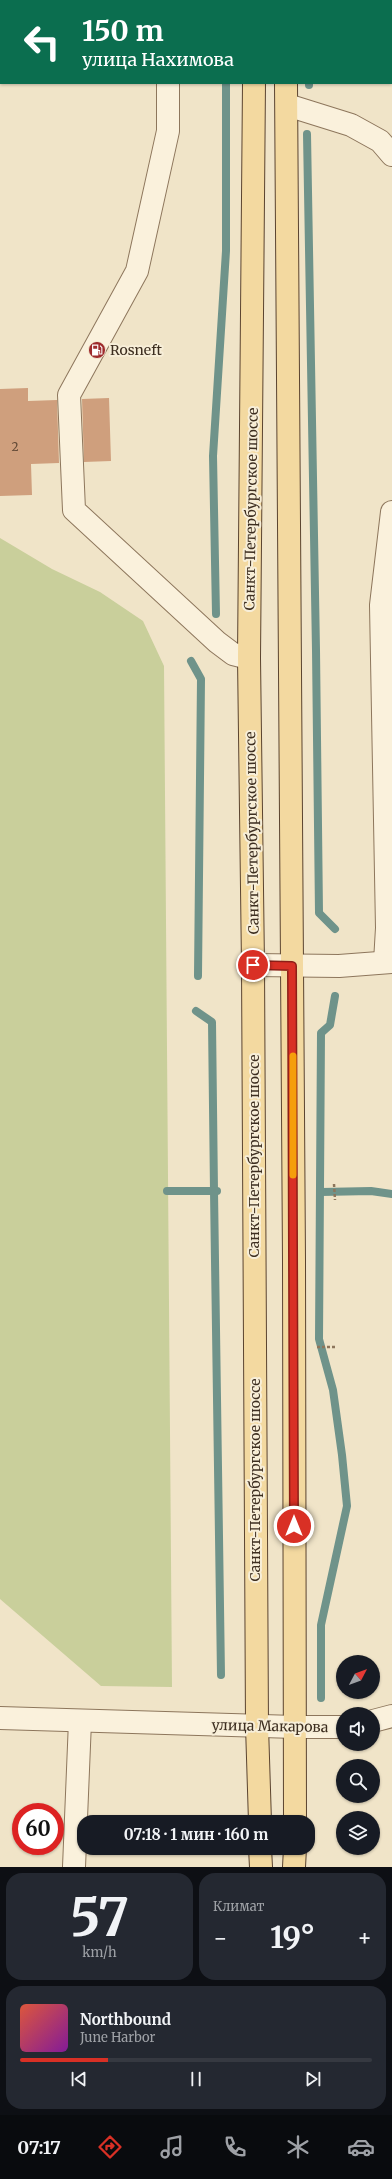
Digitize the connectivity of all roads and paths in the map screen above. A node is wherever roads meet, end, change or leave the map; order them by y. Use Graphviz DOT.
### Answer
graph roads {
  1 [pos="168,84"];
  2 [pos="254,84"];
  3 [pos="286,84"];
  4 [pos="287,105"];
  5 [pos="392,155"];
  6 [pos="392,512"];
  7 [pos="249,658"];
  8 [pos="388,962"];
  9 [pos="253,965"];
  10 [pos="292,966"];
  11 [pos="334,1184"];
  12 [pos="335,1200"];
  13 [pos="314,1347"];
  14 [pos="336,1347"];
  15 [pos="392,1716"];
  16 [pos="0,1718"];
  17 [pos="380,1719"];
  18 [pos="80,1721"];
  19 [pos="257,1726"];
  20 [pos="295,1727"];
  21 [pos="336,1727"];
  22 [pos="260,1815"];
  23 [pos="295,1815"];
  24 [pos="260,1855"];
  25 [pos="295,1855"];
  26 [pos="74,1867"];
  27 [pos="261,1867"];
  28 [pos="294,1867"];
  1 -- 7 [label="street"];
  2 -- 7 [label="main road, Санкт-Петербургское шоссе"];
  3 -- 4 [label="main road"];
  4 -- 5 [label="street"];
  4 -- 10 [label="main road"];
  6 -- 8 [label="street"];
  7 -- 9 [label="main road, Санкт-Петербургское шоссе"];
  8 -- 10 [label="street"];
  9 -- 10 [label="street"];
  9 -- 19 [label="main road, Санкт-Петербургское шоссе"];
  10 -- 20 [label="main road"];
  11 -- 12 [label="path"];
  13 -- 14 [label="path"];
  15 -- 17 [label="street"];
  16 -- 18 [label="street, улица Макарова"];
  18 -- 19 [label="street, улица Макарова"];
  18 -- 26 [label="street"];
  19 -- 20 [label="street, улица Макарова"];
  19 -- 22 [label="main road, Санкт-Петербургское шоссе"];
  20 -- 21 [label="street, улица Макарова"];
  20 -- 23 [label="main road"];
  24 -- 27 [label="main road"];
  25 -- 28 [label="main road"];
}
